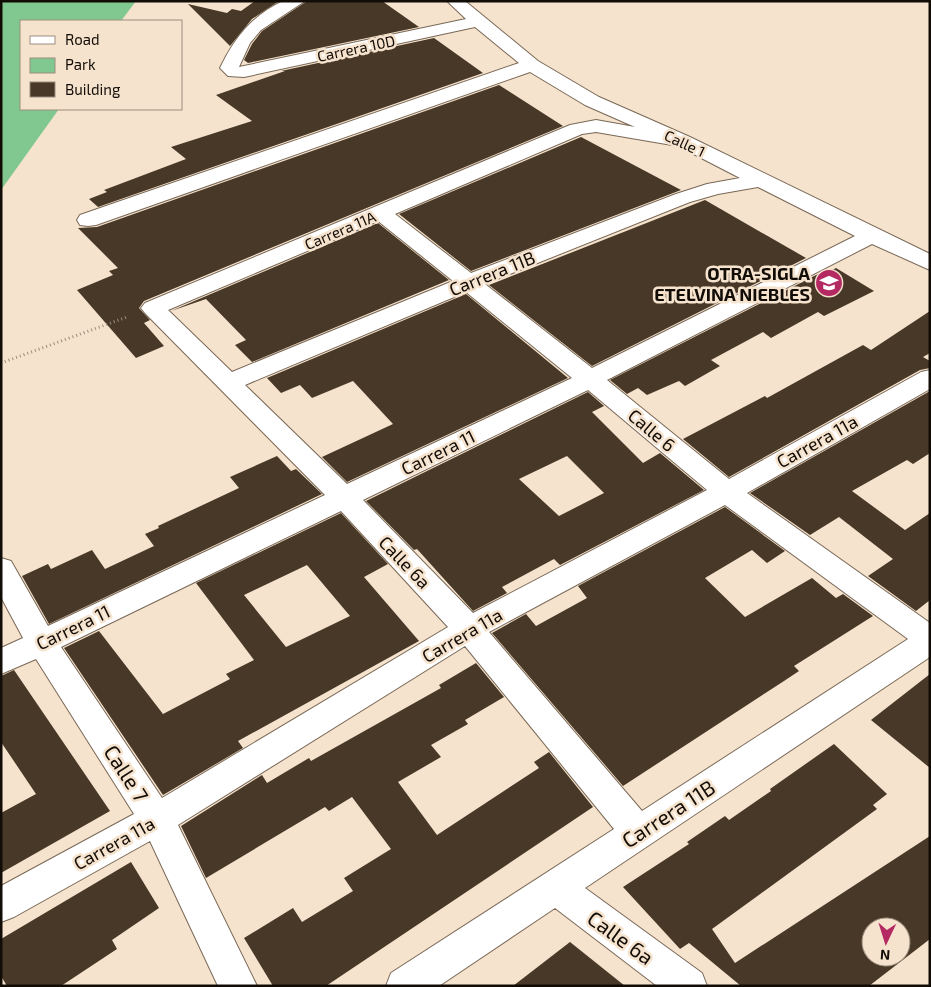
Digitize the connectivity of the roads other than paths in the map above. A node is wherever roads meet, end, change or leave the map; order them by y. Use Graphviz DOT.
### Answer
graph roads {
  1 [pos="297,1"];
  2 [pos="454,1"];
  3 [pos="478,22"];
  4 [pos="532,65"];
  5 [pos="683,141"];
  6 [pos="762,180"];
  7 [pos="381,213"];
  8 [pos="88,220"];
  9 [pos="872,236"];
  10 [pos="930,262"];
  11 [pos="470,282"];
  12 [pos="153,308"];
  13 [pos="930,378"];
  14 [pos="590,379"];
  15 [pos="227,383"];
  16 [pos="727,492"];
  17 [pos="344,497"];
  18 [pos="1,569"];
  19 [pos="469,629"];
  20 [pos="930,640"];
  21 [pos="41,642"];
  22 [pos="1,662"];
  23 [pos="157,819"];
  24 [pos="638,833"];
  25 [pos="555,888"];
  26 [pos="1,905"];
  27 [pos="238,986"];
  28 [pos="405,986"];
  29 [pos="688,986"];
  1 -- 3 [label="street, Carrera 10D"];
  2 -- 3 [label="street, Calle 1"];
  3 -- 4 [label="street, Calle 1"];
  4 -- 5 [label="street, Calle 1"];
  4 -- 8 [label="street"];
  5 -- 6 [label="street, Calle 1"];
  5 -- 7 [label="street, Carrera 11A"];
  6 -- 9 [label="street, Calle 1"];
  6 -- 11 [label="street, Carrera 11B"];
  7 -- 11 [label="street, Calle 6"];
  7 -- 12 [label="street, Carrera 11A"];
  9 -- 10 [label="street, Calle 1"];
  9 -- 14 [label="street, Carrera 11"];
  11 -- 14 [label="street, Calle 6"];
  11 -- 15 [label="street, Carrera 11B"];
  12 -- 15 [label="street, Calle 6a"];
  13 -- 16 [label="street, Carrera 11a"];
  14 -- 16 [label="street, Calle 6"];
  14 -- 17 [label="street, Carrera 11"];
  15 -- 17 [label="street, Calle 6a"];
  16 -- 19 [label="street, Carrera 11a"];
  16 -- 20 [label="street, Calle 6"];
  17 -- 19 [label="street, Calle 6a"];
  17 -- 21 [label="street, Carrera 11"];
  18 -- 21 [label="street, Calle 7"];
  19 -- 23 [label="street, Carrera 11a"];
  19 -- 24 [label="street, Calle 6a"];
  20 -- 24 [label="street, Carrera 11B"];
  21 -- 22 [label="street, Carrera 11"];
  21 -- 23 [label="street, Calle 7"];
  23 -- 26 [label="street, Carrera 11a"];
  23 -- 27 [label="street, Calle 7"];
  24 -- 25 [label="street, Carrera 11B"];
  25 -- 28 [label="street, Carrera 11B"];
  25 -- 29 [label="street, Calle 6a"];
}
